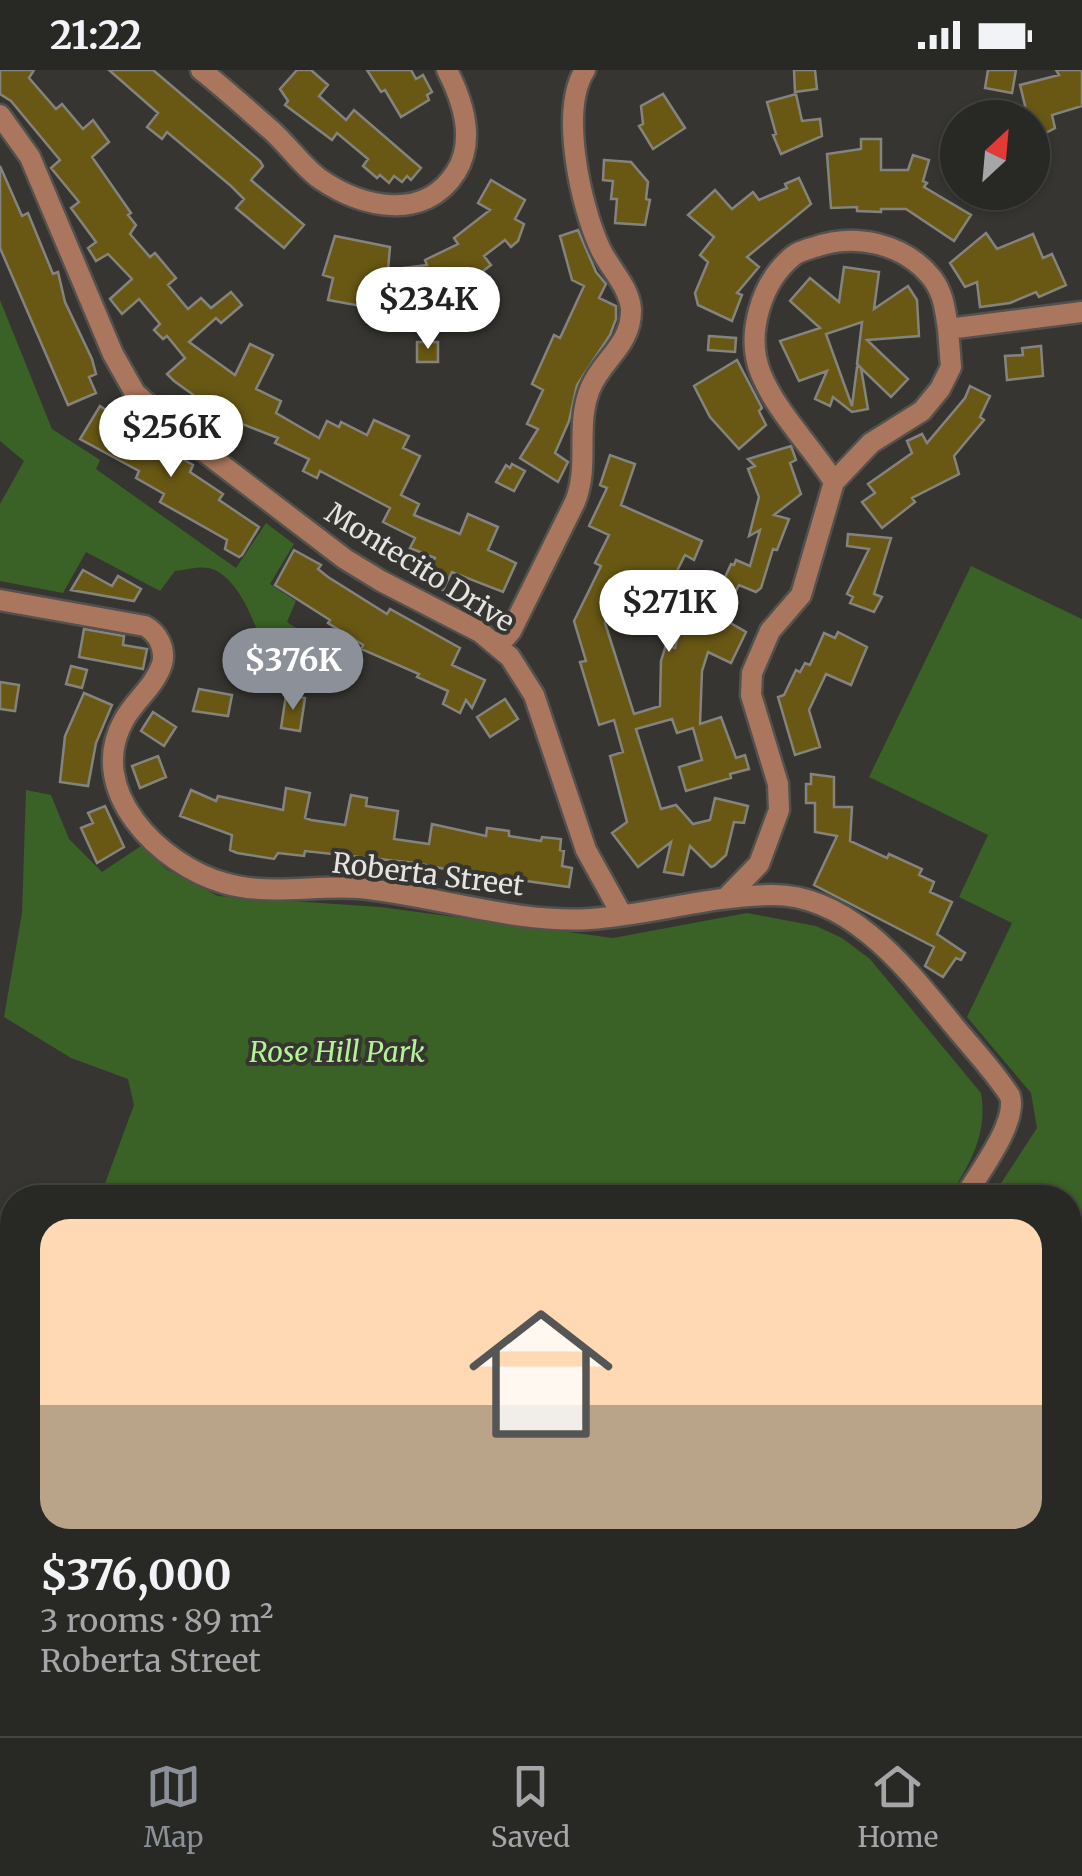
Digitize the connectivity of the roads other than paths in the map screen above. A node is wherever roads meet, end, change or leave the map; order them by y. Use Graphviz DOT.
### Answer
graph roads {
  1 [pos="201,70"];
  2 [pos="447,70"];
  3 [pos="585,70"];
  4 [pos="0,115"];
  5 [pos="1082,312"];
  6 [pos="948,328"];
  7 [pos="834,482"];
  8 [pos="0,600"];
  9 [pos="500,645"];
  10 [pos="726,898"];
  11 [pos="622,914"];
  12 [pos="972,1185"];
  1 -- 2 [label="street"];
  3 -- 9 [label="street"];
  4 -- 9 [label="street, Montecito Drive"];
  5 -- 6 [label="street"];
  6 -- 7 [label="street"];
  6 -- 7 [label="street"];
  7 -- 10 [label="street"];
  8 -- 11 [label="street, Roberta Street"];
  9 -- 11 [label="street, Montecito Drive"];
  10 -- 11 [label="street, Roberta Street"];
  10 -- 12 [label="street, Roberta Street"];
}
